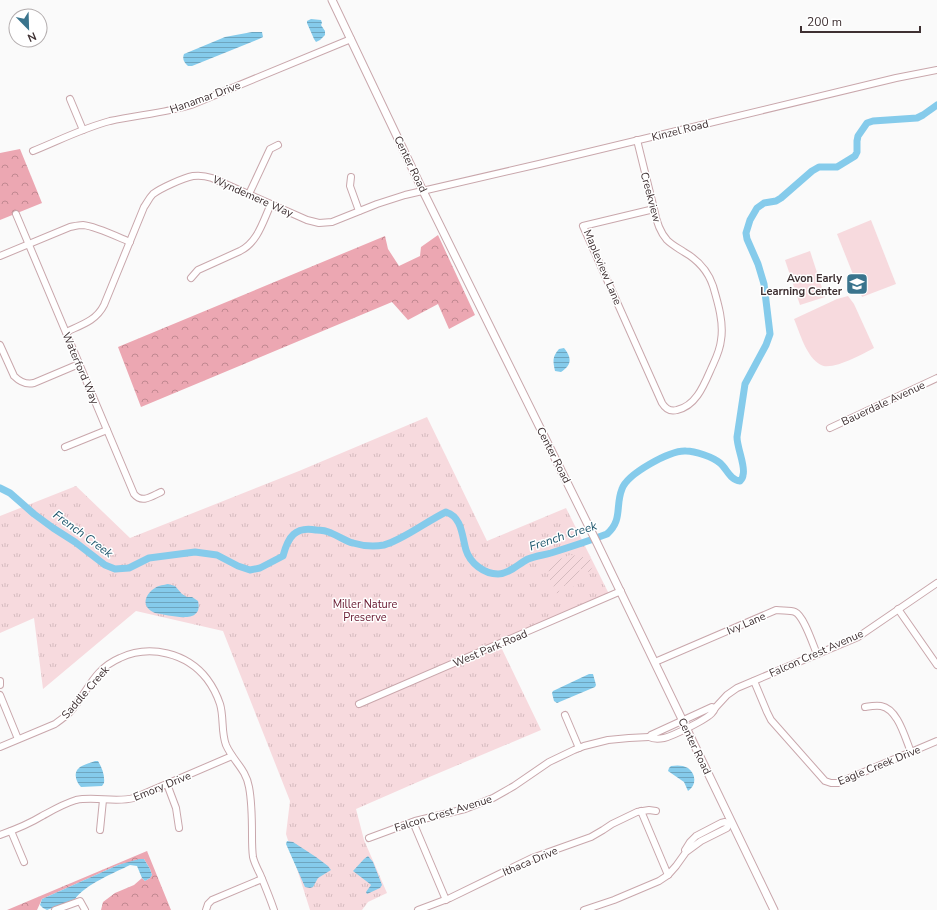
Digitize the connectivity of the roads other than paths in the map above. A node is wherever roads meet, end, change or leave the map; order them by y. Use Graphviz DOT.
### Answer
graph roads {
  1 [pos="332,0"];
  2 [pos="351,39"];
  3 [pos="937,70"];
  4 [pos="70,99"];
  5 [pos="82,130"];
  6 [pos="637,140"];
  7 [pos="278,145"];
  8 [pos="33,151"];
  9 [pos="351,177"];
  10 [pos="423,191"];
  11 [pos="249,194"];
  12 [pos="271,204"];
  13 [pos="654,209"];
  14 [pos="359,211"];
  15 [pos="16,214"];
  16 [pos="130,242"];
  17 [pos="29,244"];
  18 [pos="0,256"];
  19 [pos="191,278"];
  20 [pos="66,332"];
  21 [pos="0,345"];
  22 [pos="638,350"];
  23 [pos="79,364"];
  24 [pos="937,378"];
  25 [pos="830,428"];
  26 [pos="107,430"];
  27 [pos="65,447"];
  28 [pos="162,492"];
  29 [pos="937,583"];
  30 [pos="621,591"];
  31 [pos="898,609"];
  32 [pos="817,654"];
  33 [pos="655,662"];
  34 [pos="937,665"];
  35 [pos="0,681"];
  36 [pos="754,681"];
  37 [pos="0,684"];
  38 [pos="0,695"];
  39 [pos="359,704"];
  40 [pos="866,707"];
  41 [pos="715,708"];
  42 [pos="565,715"];
  43 [pos="683,720"];
  44 [pos="686,728"];
  45 [pos="649,737"];
  46 [pos="18,739"];
  47 [pos="937,741"];
  48 [pos="0,747"];
  49 [pos="579,748"];
  50 [pos="911,752"];
  51 [pos="232,756"];
  52 [pos="167,784"];
  53 [pos="103,800"];
  54 [pos="641,811"];
  55 [pos="656,811"];
  56 [pos="413,822"];
  57 [pos="730,823"];
  58 [pos="178,828"];
  59 [pos="100,830"];
  60 [pos="11,831"];
  61 [pos="0,835"];
  62 [pos="369,838"];
  63 [pos="24,862"];
  64 [pos="668,874"];
  65 [pos="262,880"];
  66 [pos="446,900"];
  67 [pos="206,908"];
  68 [pos="55,910"];
  69 [pos="85,910"];
  70 [pos="274,910"];
  71 [pos="418,910"];
  72 [pos="584,910"];
  73 [pos="774,910"];
  1 -- 2 [label="main road, Center Road"];
  2 -- 5 [label="street, Hanamar Drive"];
  2 -- 10 [label="main road, Center Road"];
  3 -- 6 [label="street, Kinzel Road"];
  4 -- 5 [label="street"];
  5 -- 8 [label="street, Hanamar Drive"];
  6 -- 10 [label="street, Kinzel Road"];
  6 -- 13 [label="street, Creekview"];
  7 -- 11 [label="street"];
  9 -- 14 [label="street"];
  10 -- 14 [label="street, Wyndemere Way"];
  10 -- 30 [label="main road, Center Road"];
  11 -- 12 [label="street, Wyndemere Way"];
  11 -- 16 [label="street, Wyndemere Way"];
  12 -- 14 [label="street, Wyndemere Way"];
  12 -- 19 [label="street"];
  13 -- 22 [label="street, Mapleview Lane"];
  13 -- 22 [label="street, Creekview"];
  15 -- 17 [label="street, Waterford Way"];
  16 -- 17 [label="street"];
  16 -- 20 [label="street, Wyndemere Way"];
  17 -- 18 [label="street"];
  17 -- 20 [label="street, Waterford Way"];
  20 -- 23 [label="street, Waterford Way"];
  21 -- 23 [label="street"];
  23 -- 26 [label="street, Waterford Way"];
  24 -- 25 [label="street, Bauerdale Avenue"];
  26 -- 27 [label="street"];
  26 -- 28 [label="street, Waterford Way"];
  29 -- 31 [label="street, Falcon Crest Avenue"];
  30 -- 33 [label="main road, Center Road"];
  30 -- 39 [label="street, West Park Road"];
  31 -- 32 [label="street, Falcon Crest Avenue"];
  31 -- 34 [label="street"];
  32 -- 33 [label="street, Ivy Lane"];
  32 -- 36 [label="street, Falcon Crest Avenue"];
  33 -- 43 [label="main road, Center Road"];
  35 -- 37 [label="street"];
  36 -- 41 [label="street, Falcon Crest Avenue"];
  36 -- 50 [label="street, Eagle Creek Drive"];
  38 -- 46 [label="street"];
  40 -- 50 [label="street"];
  41 -- 43 [label="street, Falcon Crest Avenue"];
  41 -- 44 [label="street, Falcon Crest Avenue"];
  42 -- 49 [label="street"];
  43 -- 44 [label="main road, Center Road"];
  43 -- 45 [label="street, Falcon Crest Avenue"];
  44 -- 45 [label="street, Falcon Crest Avenue"];
  44 -- 57 [label="main road, Center Road"];
  45 -- 49 [label="street, Falcon Crest Avenue"];
  46 -- 48 [label="street, Saddle Creek"];
  46 -- 51 [label="street, Saddle Creek"];
  47 -- 50 [label="street, Eagle Creek Drive"];
  49 -- 56 [label="street, Falcon Crest Avenue"];
  51 -- 52 [label="street, Emory Drive"];
  51 -- 65 [label="street, Saddle Creek"];
  52 -- 53 [label="street, Emory Drive"];
  52 -- 58 [label="street"];
  53 -- 59 [label="street"];
  53 -- 60 [label="street, Emory Drive"];
  54 -- 55 [label="street, Ithaca Drive"];
  54 -- 64 [label="street"];
  54 -- 66 [label="street, Ithaca Drive"];
  56 -- 62 [label="street, Falcon Crest Avenue"];
  56 -- 66 [label="street"];
  57 -- 64 [label="street"];
  57 -- 73 [label="main road, Center Road"];
  60 -- 61 [label="street, Emory Drive"];
  60 -- 63 [label="street"];
  64 -- 72 [label="street"];
  65 -- 67 [label="street"];
  65 -- 70 [label="street, Saddle Creek"];
  66 -- 71 [label="street, Ithaca Drive"];
  68 -- 69 [label="street"];
}
